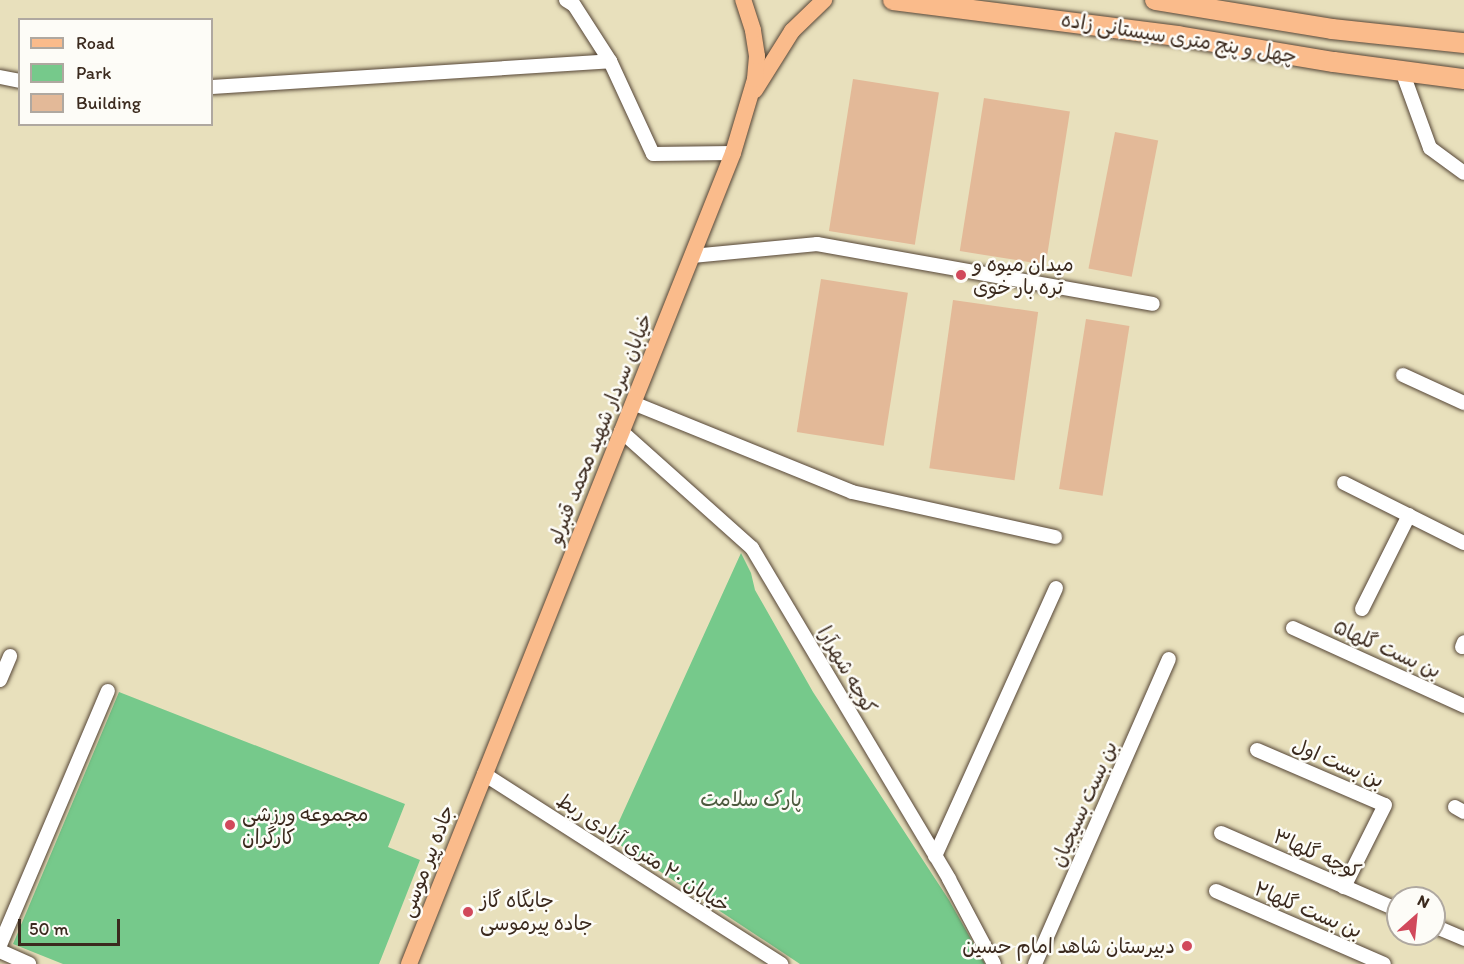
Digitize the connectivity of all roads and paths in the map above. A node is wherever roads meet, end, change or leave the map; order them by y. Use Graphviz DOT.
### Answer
graph roads {
  1 [pos="742,0"];
  2 [pos="824,0"];
  3 [pos="893,0"];
  4 [pos="1155,0"];
  5 [pos="573,2"];
  6 [pos="1464,43"];
  7 [pos="610,62"];
  8 [pos="1402,71"];
  9 [pos="0,77"];
  10 [pos="1464,79"];
  11 [pos="18,81"];
  12 [pos="213,87"];
  13 [pos="750,98"];
  14 [pos="733,153"];
  15 [pos="1464,173"];
  16 [pos="692,256"];
  17 [pos="1153,304"];
  18 [pos="1403,375"];
  19 [pos="633,403"];
  20 [pos="1464,403"];
  21 [pos="621,432"];
  22 [pos="1344,483"];
  23 [pos="1409,515"];
  24 [pos="1055,537"];
  25 [pos="1464,543"];
  26 [pos="1056,588"];
  27 [pos="1362,609"];
  28 [pos="1293,628"];
  29 [pos="10,656"];
  30 [pos="1169,659"];
  31 [pos="0,680"];
  32 [pos="108,691"];
  33 [pos="1464,706"];
  34 [pos="1257,750"];
  35 [pos="484,774"];
  36 [pos="1221,833"];
  37 [pos="935,856"];
  38 [pos="1344,887"];
  39 [pos="1216,891"];
  40 [pos="1386,905"];
  41 [pos="1446,931"];
  42 [pos="1464,939"];
  43 [pos="0,945"];
  44 [pos="0,951"];
  45 [pos="29,964"];
  46 [pos="409,964"];
  47 [pos="781,964"];
  48 [pos="994,964"];
  49 [pos="1035,964"];
  50 [pos="1384,964"];
  1 -- 13 [label="main road"];
  2 -- 13 [label="main road"];
  3 -- 8 [label="highway, چهل و پنج متری سیستانی زاده"];
  4 -- 6 [label="highway, چهل و پنج متری سیستانی زاده"];
  5 -- 7 [label="street"];
  7 -- 12 [label="street"];
  7 -- 14 [label="street"];
  8 -- 10 [label="highway, چهل و پنج متری سیستانی زاده"];
  8 -- 15 [label="street"];
  9 -- 11 [label="street"];
  13 -- 14 [label="main road, خیابان سردار شهید محمد قنبرلو"];
  14 -- 16 [label="main road, خیابان سردار شهید محمد قنبرلو"];
  16 -- 17 [label="street"];
  16 -- 19 [label="main road, خیابان سردار شهید محمد قنبرلو"];
  18 -- 20 [label="street"];
  19 -- 21 [label="main road, خیابان سردار شهید محمد قنبرلو"];
  19 -- 24 [label="street"];
  21 -- 35 [label="main road, خیابان سردار شهید محمد قنبرلو"];
  21 -- 37 [label="street, کوچه شهرآرا"];
  22 -- 23 [label="street"];
  23 -- 25 [label="street"];
  23 -- 27 [label="street"];
  26 -- 37 [label="street"];
  28 -- 33 [label="street, بن بست گلها۵"];
  29 -- 31 [label="street"];
  30 -- 49 [label="street, بن بست بسیجیان"];
  32 -- 43 [label="street"];
  34 -- 38 [label="street, بن بست اول"];
  35 -- 46 [label="main road, جاده پیر موسی"];
  35 -- 47 [label="street, خیابان ۲۰ متری آزادی ربط"];
  36 -- 38 [label="street, کوچه گلها۳"];
  37 -- 48 [label="street, کوچه شهرآرا"];
  38 -- 40 [label="street, کوچه گلها۳"];
  39 -- 50 [label="street, بن بست گلها۲"];
  41 -- 42 [label="street"];
  44 -- 45 [label="street"];
}
